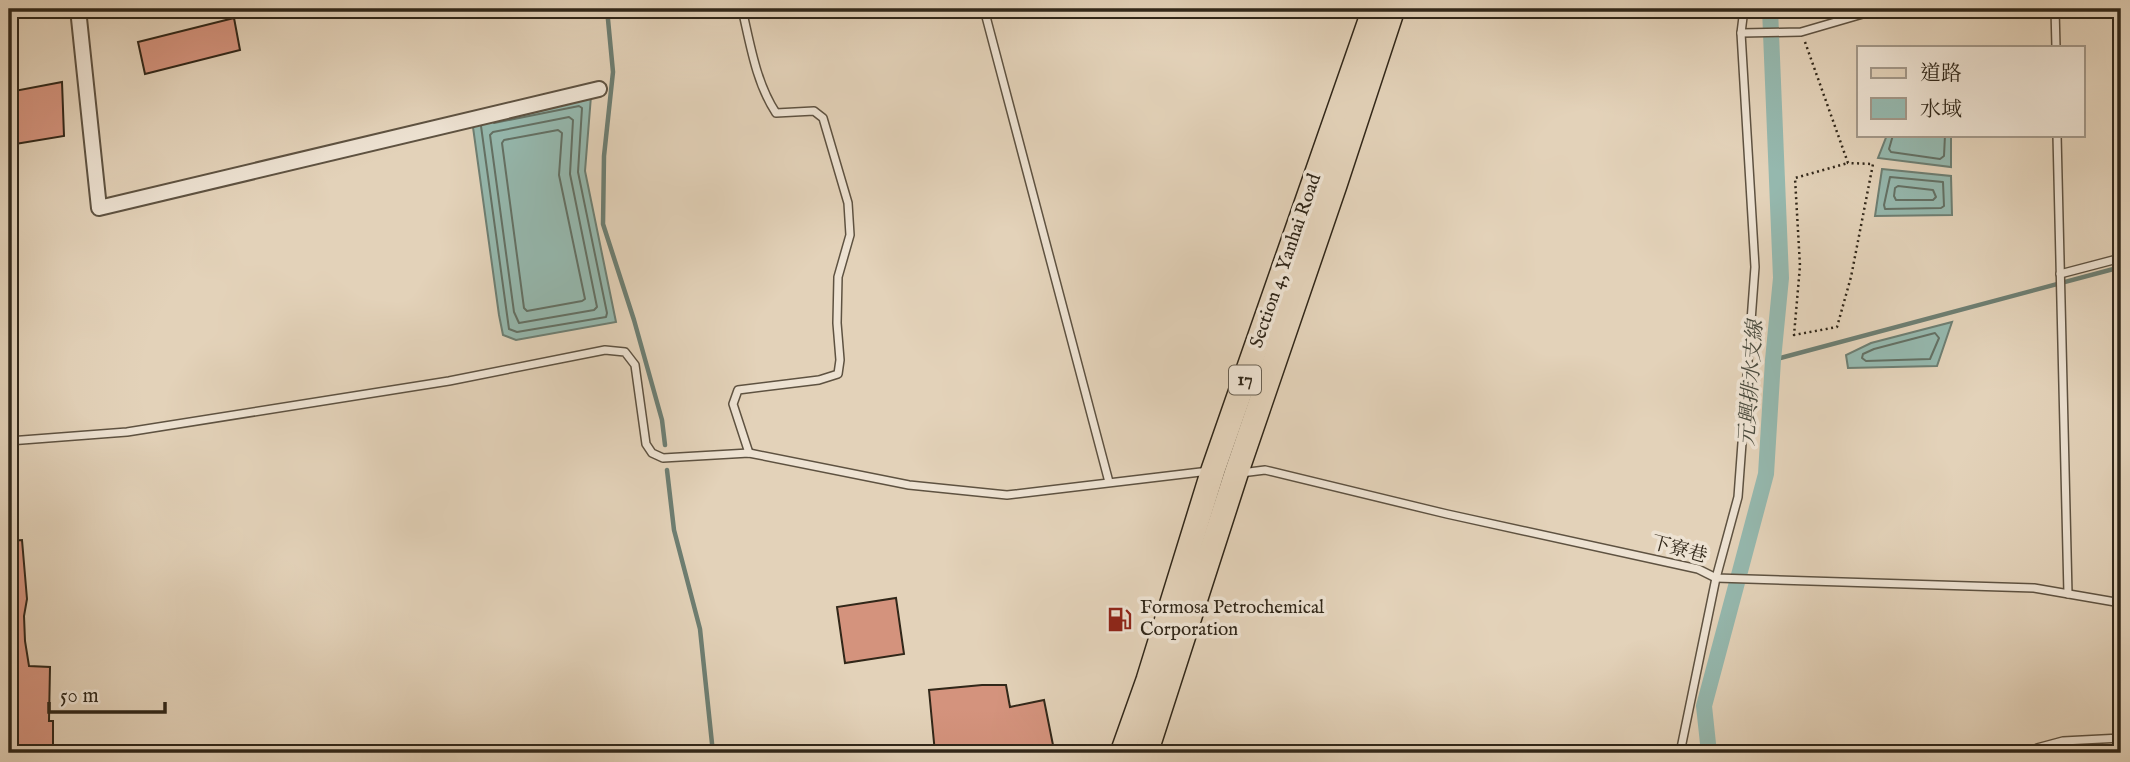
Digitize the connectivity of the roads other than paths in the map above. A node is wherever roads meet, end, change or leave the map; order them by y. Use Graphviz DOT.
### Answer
graph roads {
  1 [pos="78,9"];
  2 [pos="742,9"];
  3 [pos="984,9"];
  4 [pos="1744,9"];
  5 [pos="1880,9"];
  6 [pos="2055,9"];
  7 [pos="1382,14"];
  8 [pos="1741,33"];
  9 [pos="2056,46"];
  10 [pos="599,89"];
  11 [pos="2057,136"];
  12 [pos="2121,258"];
  13 [pos="2060,274"];
  14 [pos="9,441"];
  15 [pos="749,453"];
  16 [pos="1225,472"];
  17 [pos="1110,482"];
  18 [pos="1716,578"];
  19 [pos="2068,594"];
  20 [pos="2121,603"];
  21 [pos="2121,738"];
  22 [pos="1122,753"];
  23 [pos="1146,753"];
  24 [pos="1680,753"];
  25 [pos="2036,753"];
  1 -- 10 [label="street"];
  2 -- 15 [label="lane"];
  3 -- 17 [label="lane"];
  4 -- 8 [label="lane"];
  5 -- 8 [label="lane"];
  6 -- 9 [label="lane"];
  7 -- 16 [label="main road, Section 4, Yanhai Road / 17"];
  8 -- 18 [label="lane"];
  11 -- 13 [label="lane"];
  12 -- 13 [label="lane"];
  13 -- 19 [label="lane"];
  14 -- 15 [label="lane, 下寮巷"];
  15 -- 17 [label="lane, 下寮巷"];
  16 -- 17 [label="lane, 下寮巷"];
  16 -- 18 [label="lane, 下寮巷"];
  16 -- 22 [label="main road, Section 4, Yanhai Road / 17"];
  16 -- 23 [label="main road, Section 4, Yanhai Road / 17"];
  18 -- 19 [label="lane, 下寮巷"];
  18 -- 24 [label="lane"];
  19 -- 20 [label="lane, 下寮巷"];
  21 -- 25 [label="lane"];
}
